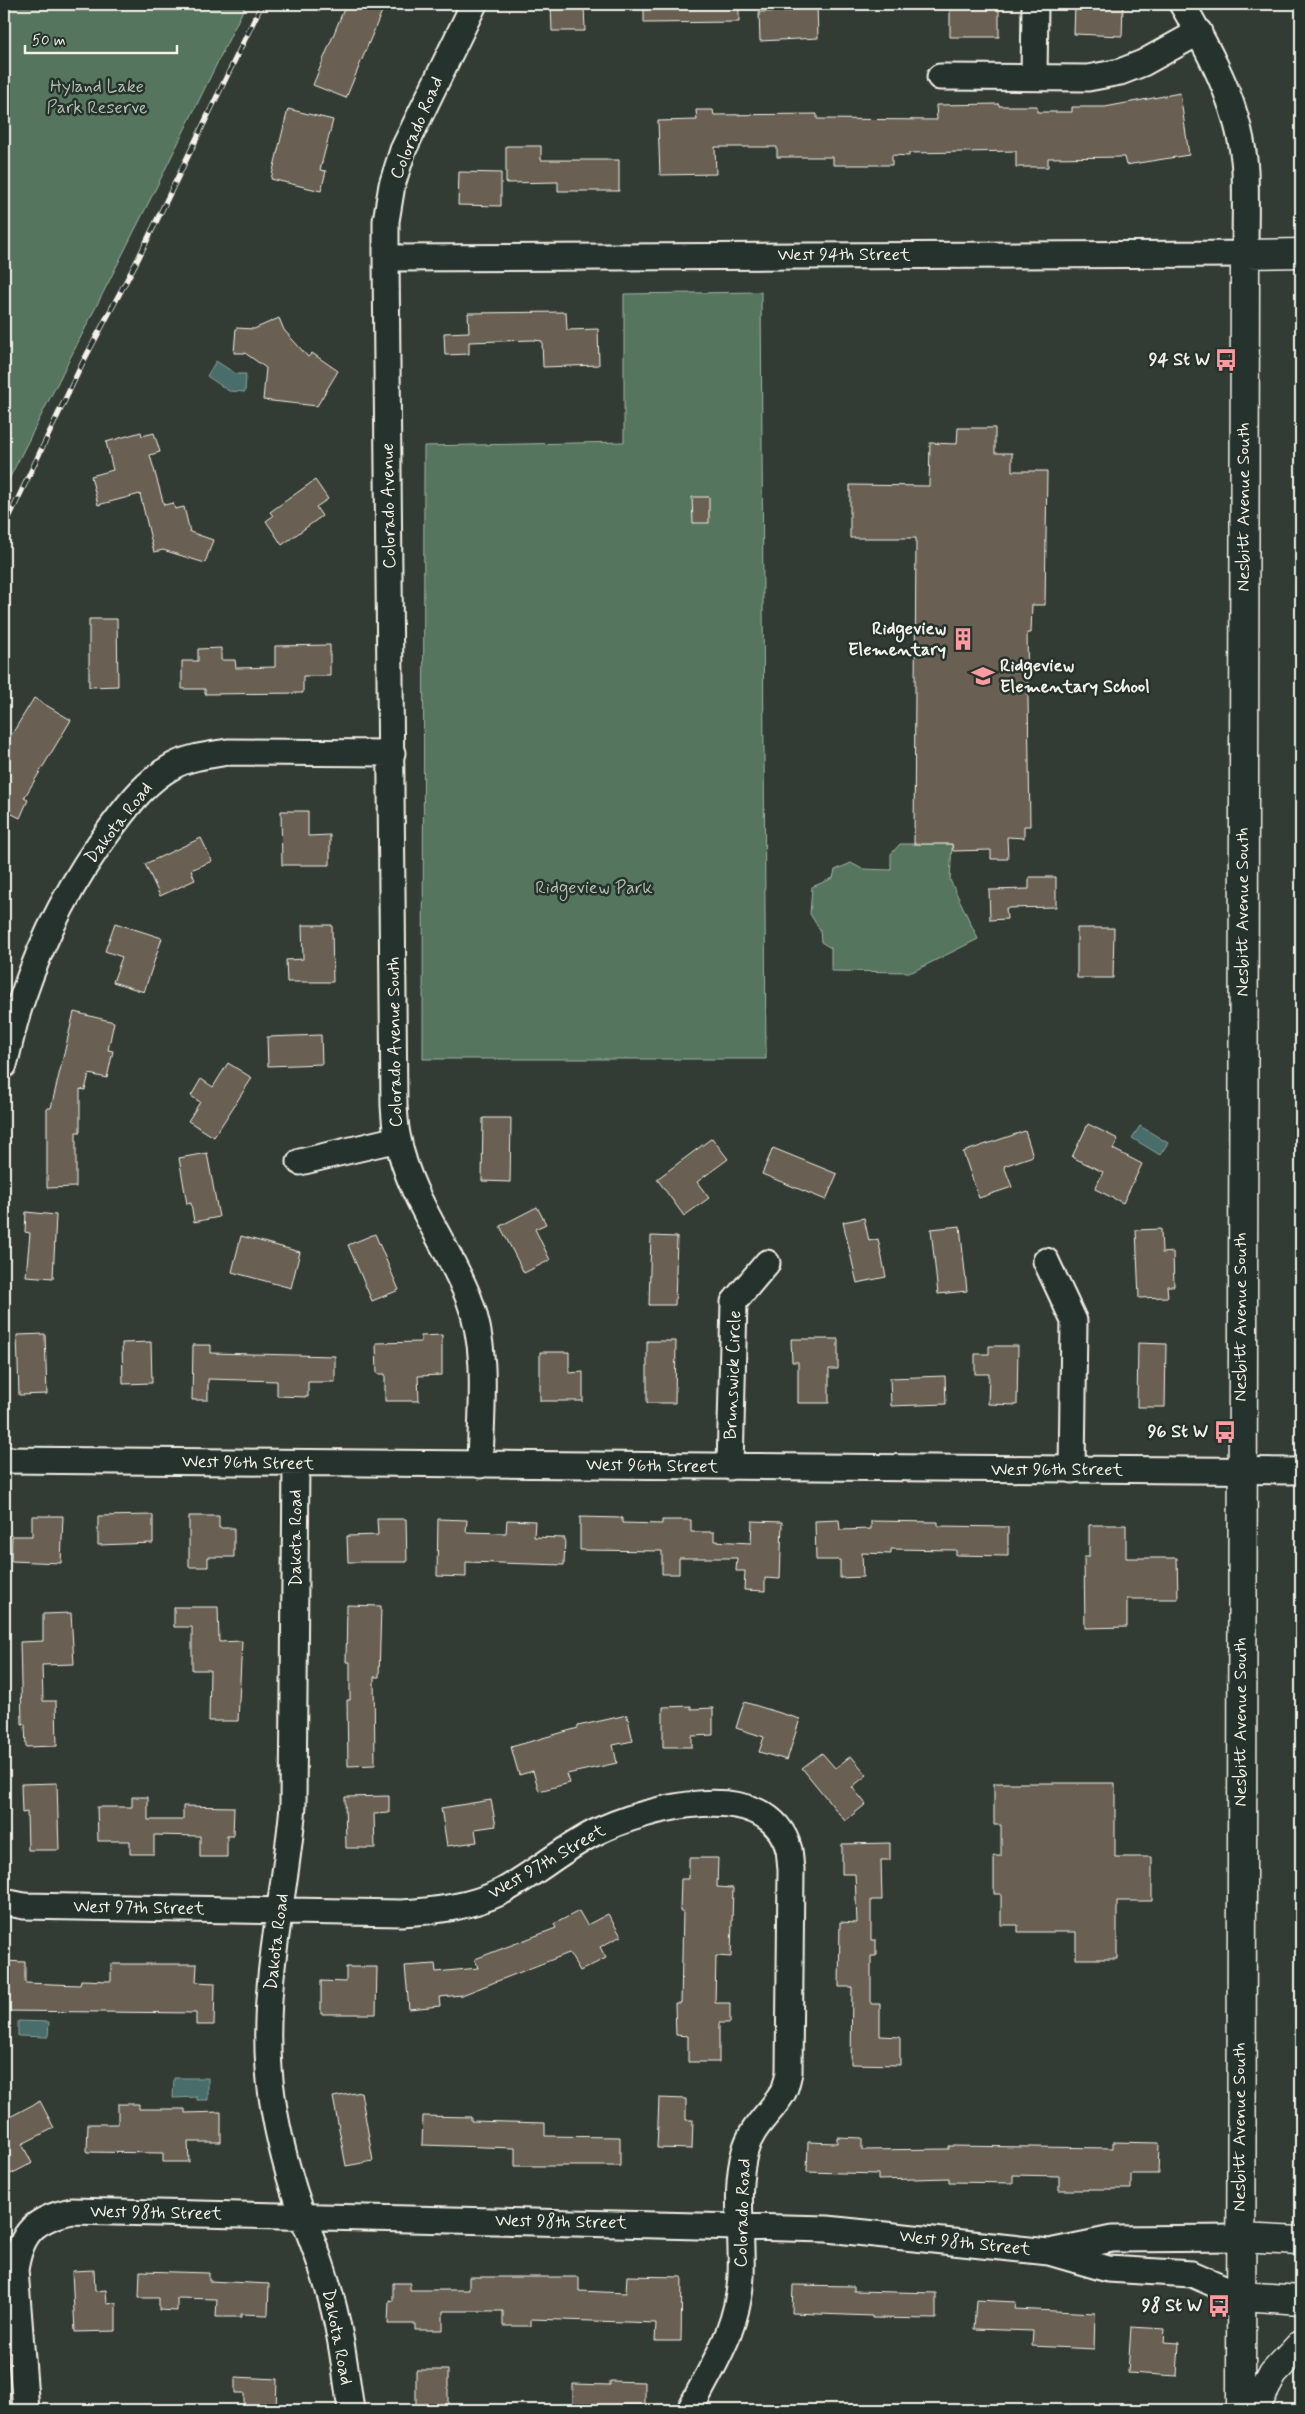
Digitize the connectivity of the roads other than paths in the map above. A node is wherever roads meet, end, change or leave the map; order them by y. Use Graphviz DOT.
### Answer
graph roads {
  1 [pos="474,4"];
  2 [pos="1035,4"];
  3 [pos="1182,4"];
  4 [pos="1198,32"];
  5 [pos="940,77"];
  6 [pos="1034,77"];
  7 [pos="1301,253"];
  8 [pos="1244,254"];
  9 [pos="386,258"];
  10 [pos="392,753"];
  11 [pos="4,1065"];
  12 [pos="398,1139"];
  13 [pos="300,1162"];
  14 [pos="1046,1261"];
  15 [pos="767,1264"];
  16 [pos="4,1460"];
  17 [pos="296,1463"];
  18 [pos="480,1464"];
  19 [pos="730,1467"];
  20 [pos="1072,1470"];
  21 [pos="1241,1471"];
  22 [pos="1301,1471"];
  23 [pos="790,1869"];
  24 [pos="14,1904"];
  25 [pos="280,1911"];
  26 [pos="304,2216"];
  27 [pos="741,2226"];
  28 [pos="1240,2238"];
  29 [pos="1301,2241"];
  30 [pos="1049,2252"];
  31 [pos="1242,2296"];
  32 [pos="1301,2300"];
  33 [pos="1301,2344"];
  34 [pos="26,2410"];
  35 [pos="351,2410"];
  36 [pos="690,2410"];
  37 [pos="1241,2410"];
  38 [pos="1254,2410"];
  1 -- 9 [label="street, Colorado Road"];
  2 -- 6 [label="street"];
  3 -- 4 [label="street"];
  4 -- 6 [label="street"];
  4 -- 8 [label="street"];
  5 -- 6 [label="street"];
  7 -- 8 [label="street, West 94th Street"];
  8 -- 9 [label="street, West 94th Street"];
  8 -- 21 [label="street, Nesbitt Avenue South"];
  9 -- 10 [label="street, Colorado Avenue"];
  10 -- 11 [label="street, Dakota Road"];
  10 -- 12 [label="street, Colorado Avenue South"];
  12 -- 13 [label="street"];
  12 -- 18 [label="street, Colorado Avenue South"];
  14 -- 20 [label="street"];
  15 -- 19 [label="street, Brunswick Circle"];
  16 -- 17 [label="street, West 96th Street"];
  17 -- 18 [label="street, West 96th Street"];
  17 -- 25 [label="street, Dakota Road"];
  18 -- 19 [label="street, West 96th Street"];
  19 -- 20 [label="street, West 96th Street"];
  20 -- 21 [label="street, West 96th Street"];
  21 -- 22 [label="street, West 96th Street"];
  21 -- 28 [label="street, Nesbitt Avenue South"];
  23 -- 25 [label="street, West 97th Street"];
  23 -- 27 [label="street, Colorado Road"];
  24 -- 25 [label="street, West 97th Street"];
  25 -- 26 [label="street, Dakota Road"];
  26 -- 27 [label="street, West 98th Street"];
  26 -- 34 [label="street, West 98th Street"];
  26 -- 35 [label="street, Dakota Road"];
  27 -- 30 [label="street, West 98th Street"];
  27 -- 36 [label="street, Colorado Road"];
  28 -- 29 [label="street, West 98th Street"];
  28 -- 30 [label="street, West 98th Street"];
  28 -- 31 [label="street, Nesbitt Avenue South"];
  30 -- 31 [label="street, West 98th Street"];
  31 -- 32 [label="street, West 98th Street"];
  31 -- 37 [label="street, Nesbitt Avenue South"];
  33 -- 38 [label="street"];
}
